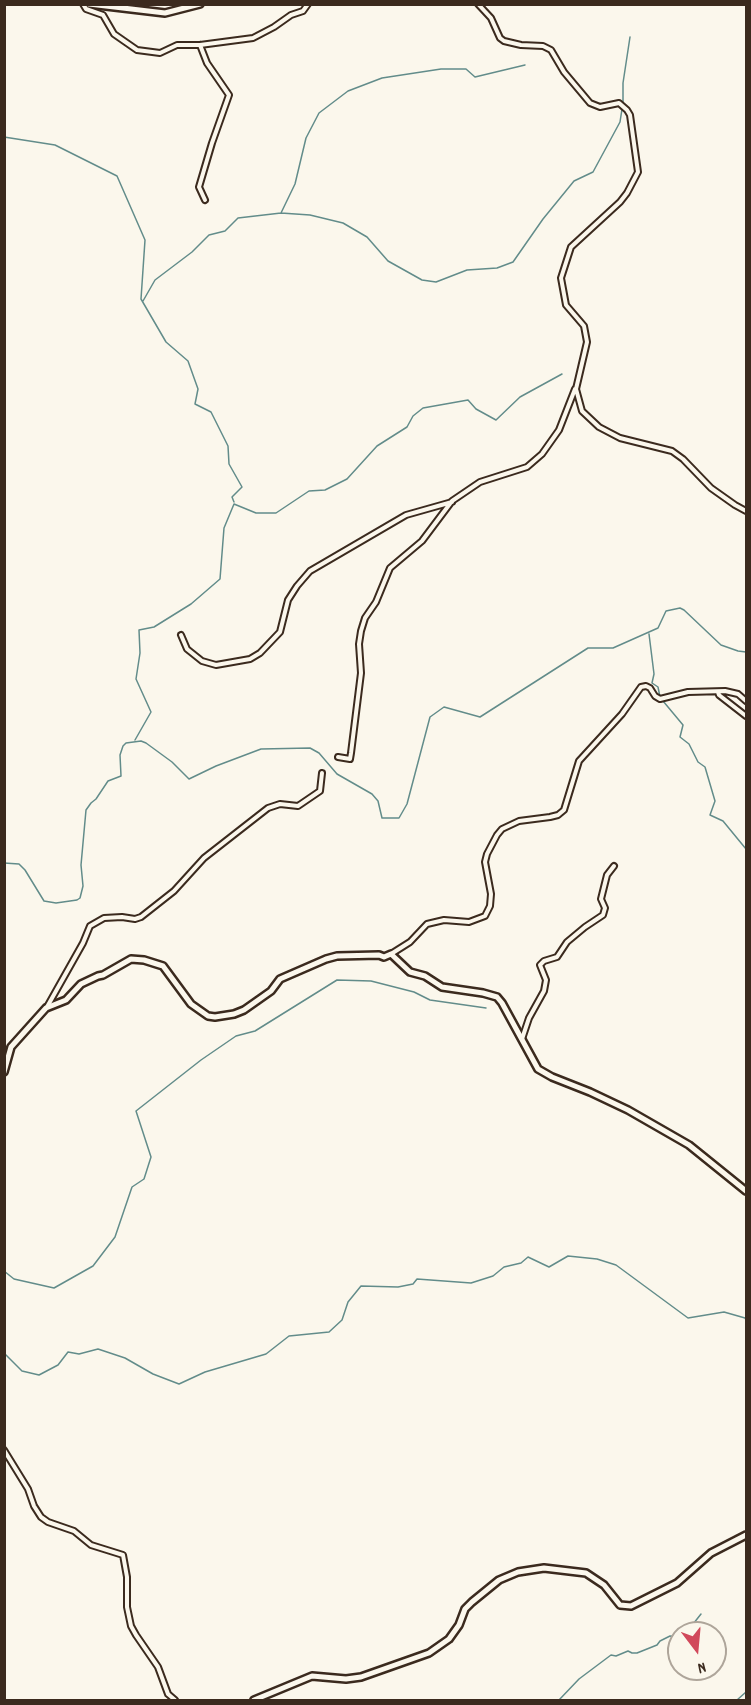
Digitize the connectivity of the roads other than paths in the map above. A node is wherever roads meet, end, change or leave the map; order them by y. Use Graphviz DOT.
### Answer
graph roads {
  1 [pos="83,4"];
  2 [pos="89,4"];
  3 [pos="200,4"];
  4 [pos="308,4"];
  5 [pos="478,4"];
  6 [pos="200,45"];
  7 [pos="205,200"];
  8 [pos="576,389"];
  9 [pos="452,501"];
  10 [pos="747,511"];
  11 [pos="181,635"];
  12 [pos="718,692"];
  13 [pos="747,701"];
  14 [pos="747,716"];
  15 [pos="338,757"];
  16 [pos="322,773"];
  17 [pos="614,866"];
  18 [pos="390,954"];
  19 [pos="46,1008"];
  20 [pos="522,1039"];
  21 [pos="4,1072"];
  22 [pos="747,1191"];
  23 [pos="4,1450"];
  24 [pos="747,1535"];
  25 [pos="175,1701"];
  26 [pos="254,1701"];
  1 -- 6 [label="street"];
  2 -- 3 [label="street"];
  4 -- 6 [label="street"];
  5 -- 8 [label="street"];
  6 -- 7 [label="street"];
  8 -- 9 [label="street"];
  8 -- 10 [label="street"];
  9 -- 11 [label="street"];
  9 -- 15 [label="street"];
  12 -- 13 [label="street"];
  12 -- 14 [label="street"];
  12 -- 18 [label="street"];
  16 -- 19 [label="street"];
  17 -- 20 [label="street"];
  18 -- 19 [label="street"];
  18 -- 20 [label="street"];
  19 -- 21 [label="street"];
  20 -- 22 [label="street"];
  23 -- 25 [label="street"];
  24 -- 26 [label="street"];
}
